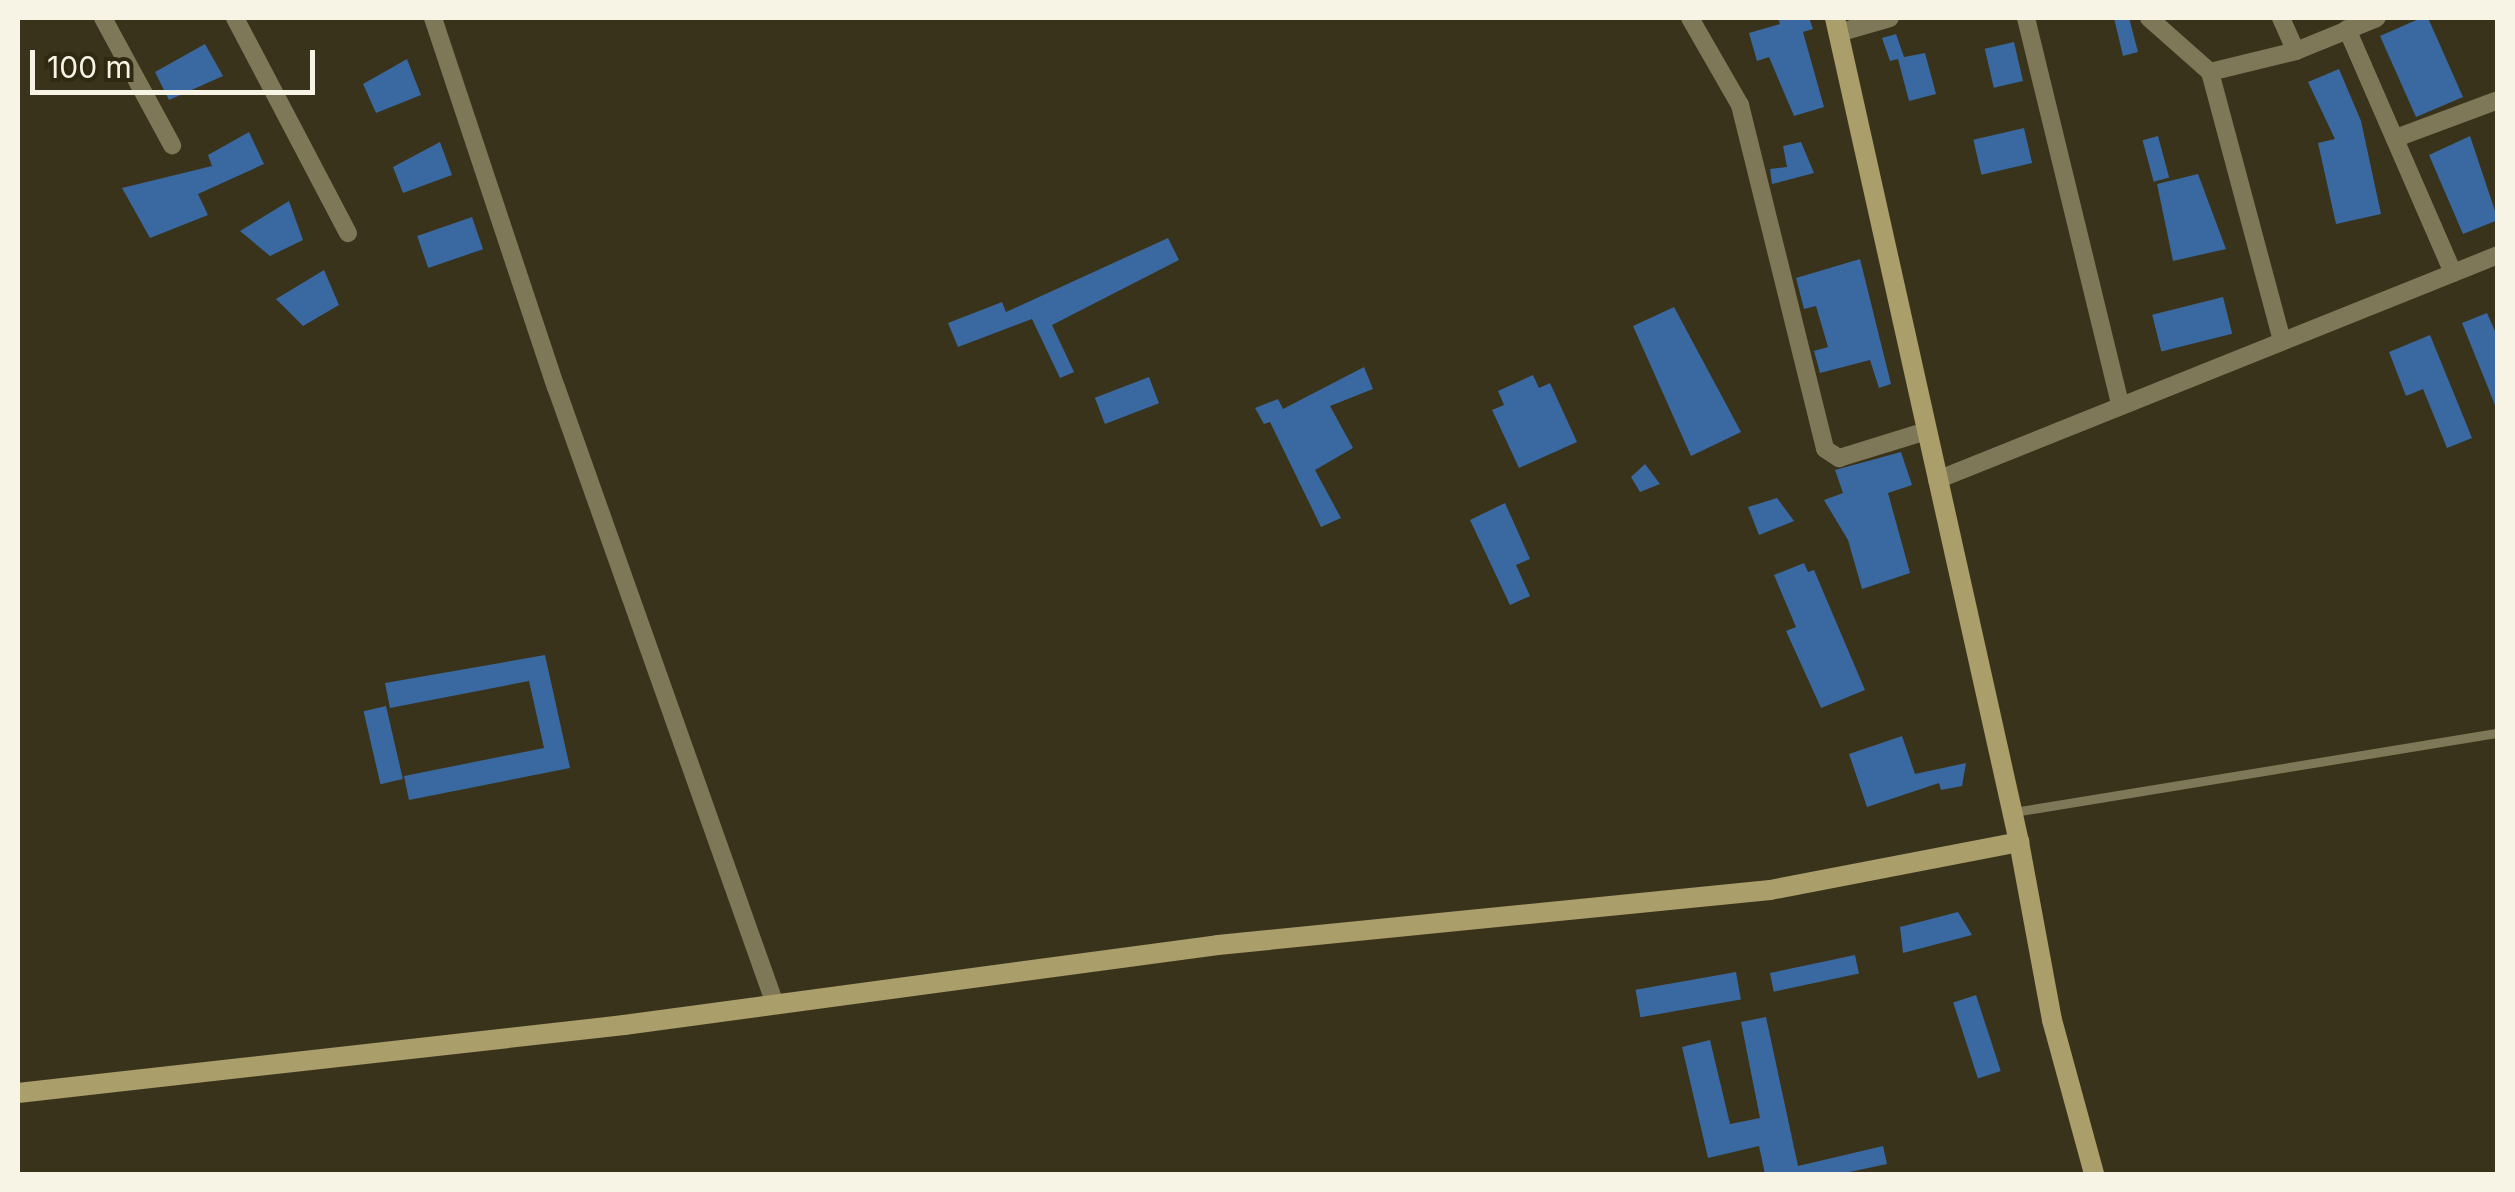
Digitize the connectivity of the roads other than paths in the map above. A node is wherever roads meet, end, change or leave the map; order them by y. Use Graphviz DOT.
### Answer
graph roads {
  1 [pos="103,18"];
  2 [pos="235,18"];
  3 [pos="433,18"];
  4 [pos="1690,18"];
  5 [pos="1890,18"];
  6 [pos="2026,18"];
  7 [pos="2149,18"];
  8 [pos="2280,18"];
  9 [pos="2377,18"];
  10 [pos="1837,25"];
  11 [pos="2348,30"];
  12 [pos="2296,51"];
  13 [pos="2210,72"];
  14 [pos="2498,100"];
  15 [pos="2396,138"];
  16 [pos="172,146"];
  17 [pos="348,233"];
  18 [pos="2498,255"];
  19 [pos="2453,272"];
  20 [pos="2282,341"];
  21 [pos="2120,406"];
  22 [pos="1927,431"];
  23 [pos="1937,480"];
  24 [pos="2498,733"];
  25 [pos="2012,812"];
  26 [pos="2019,842"];
  27 [pos="775,1004"];
  28 [pos="18,1093"];
  29 [pos="2094,1174"];
  1 -- 16 [label="street"];
  2 -- 17 [label="street"];
  3 -- 27 [label="street"];
  4 -- 22 [label="street"];
  5 -- 10 [label="street"];
  6 -- 21 [label="street"];
  7 -- 13 [label="street"];
  8 -- 12 [label="street"];
  9 -- 11 [label="street"];
  10 -- 22 [label="street"];
  11 -- 12 [label="street"];
  11 -- 15 [label="street"];
  12 -- 13 [label="street"];
  13 -- 20 [label="street"];
  14 -- 15 [label="street"];
  15 -- 19 [label="street"];
  18 -- 19 [label="street"];
  19 -- 20 [label="street"];
  20 -- 21 [label="street"];
  21 -- 23 [label="street"];
  22 -- 23 [label="street"];
  23 -- 25 [label="street"];
  24 -- 25 [label="lane"];
  25 -- 26 [label="street"];
  26 -- 27 [label="street"];
  26 -- 29 [label="street"];
  27 -- 28 [label="street"];
}
